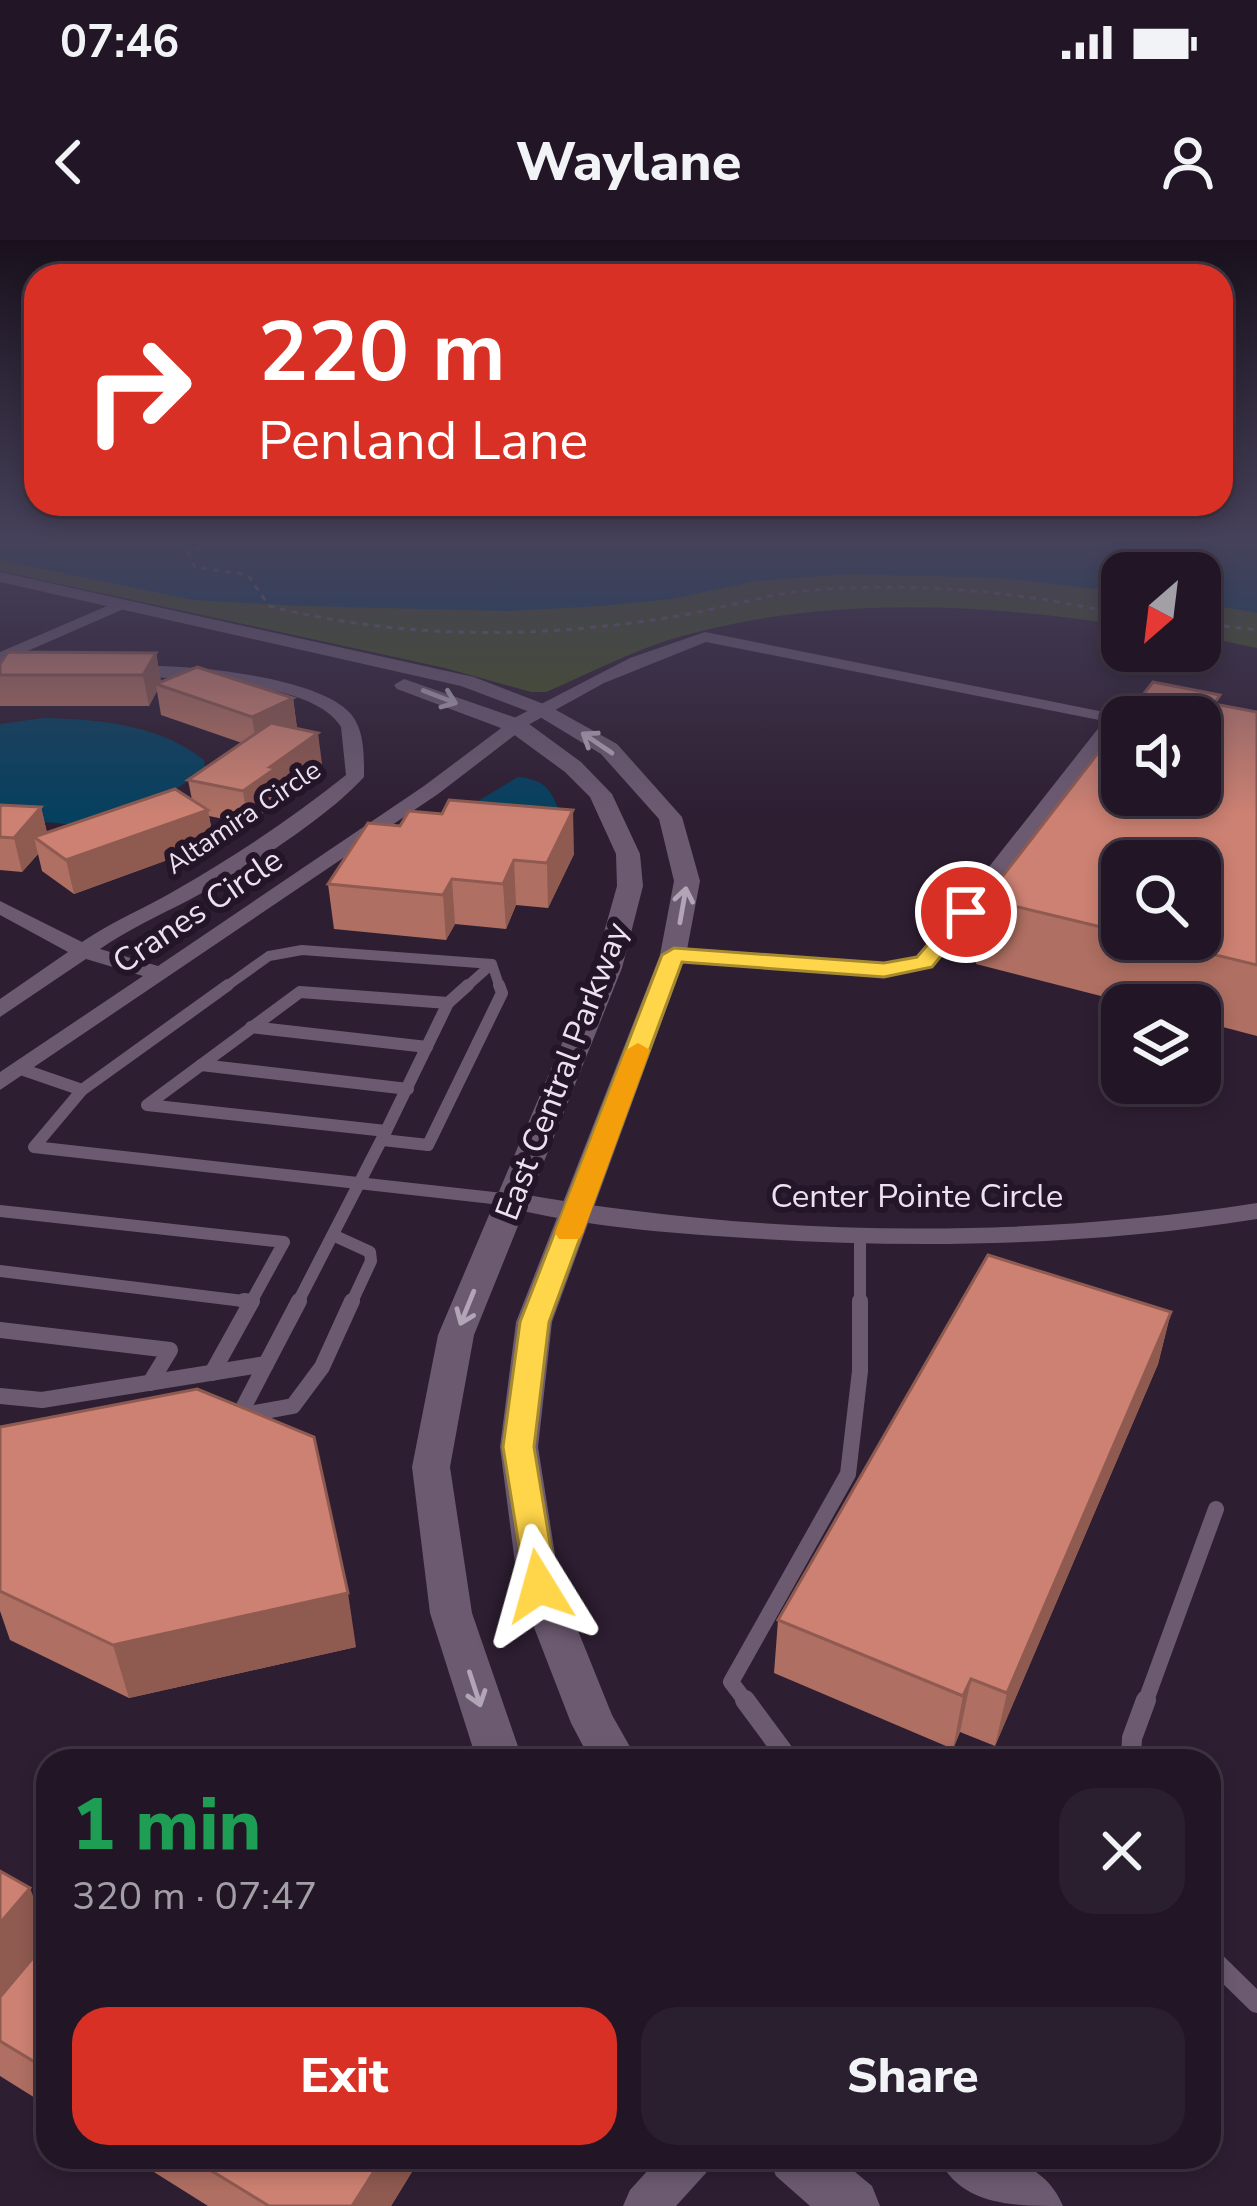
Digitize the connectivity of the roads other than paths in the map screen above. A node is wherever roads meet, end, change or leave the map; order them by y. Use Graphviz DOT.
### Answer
graph roads {
  1 [pos="62,631"];
  2 [pos="171,631"];
  3 [pos="248,631"];
  4 [pos="2,658"];
  5 [pos="40,663"];
  6 [pos="114,670"];
  7 [pos="1101,714"];
  8 [pos="538,723"];
  9 [pos="1101,741"];
  10 [pos="0,907"];
  11 [pos="82,951"];
  12 [pos="674,955"];
  13 [pos="492,964"];
  14 [pos="162,974"];
  15 [pos="448,1003"];
  16 [pos="0,1010"];
  17 [pos="251,1028"];
  18 [pos="427,1047"];
  19 [pos="201,1065"];
  20 [pos="21,1069"];
  21 [pos="0,1084"];
  22 [pos="408,1089"];
  23 [pos="82,1090"];
  24 [pos="385,1136"];
  25 [pos="363,1184"];
  26 [pos="511,1200"];
  27 [pos="0,1211"];
  28 [pos="1257,1211"];
  29 [pos="577,1214"];
  30 [pos="860,1235"];
  31 [pos="334,1236"];
  32 [pos="0,1271"];
  33 [pos="251,1302"];
  34 [pos="0,1330"];
  35 [pos="266,1364"];
  36 [pos="212,1373"];
  37 [pos="150,1383"];
  38 [pos="0,1396"];
  39 [pos="239,1416"];
  40 [pos="218,1420"];
  41 [pos="1216,1509"];
  42 [pos="496,1749"];
  43 [pos="608,1749"];
  44 [pos="781,1749"];
  45 [pos="1132,1749"];
  46 [pos="1221,1968"];
  47 [pos="1257,2003"];
  48 [pos="679,2169"];
  49 [pos="809,2169"];
  50 [pos="982,2169"];
  51 [pos="646,2206"];
  52 [pos="852,2206"];
  53 [pos="1035,2206"];
  1 -- 4 [label="street"];
  2 -- 8 [label="main road, East Central Parkway, one-way"];
  3 -- 8 [label="main road, East Central Parkway"];
  4 -- 5 [label="street"];
  6 -- 11 [label="street, Altamira Circle"];
  7 -- 8 [label="street"];
  12 -- 8 [label="main road, East Central Parkway, one-way"];
  8 -- 14 [label="street, Cranes Circle"];
  8 -- 26 [label="main road, East Central Parkway"];
  9 -- 12 [label="street"];
  10 -- 11 [label="street"];
  11 -- 14 [label="street"];
  11 -- 16 [label="street, Altamira Circle"];
  12 -- 29 [label="main road, East Central Parkway"];
  13 -- 15 [label="lane"];
  13 -- 23 [label="lane"];
  13 -- 24 [label="lane"];
  14 -- 20 [label="street, Cranes Circle"];
  15 -- 17 [label="lane"];
  15 -- 18 [label="lane"];
  17 -- 18 [label="lane"];
  17 -- 19 [label="lane"];
  18 -- 22 [label="lane"];
  19 -- 22 [label="lane"];
  19 -- 24 [label="lane"];
  20 -- 21 [label="street, Cranes Circle"];
  20 -- 23 [label="lane"];
  22 -- 24 [label="lane"];
  23 -- 25 [label="lane"];
  24 -- 25 [label="lane"];
  25 -- 26 [label="lane"];
  25 -- 31 [label="lane"];
  26 -- 29 [label="street, Center Pointe Circle"];
  26 -- 42 [label="main road, East Central Parkway, one-way"];
  27 -- 33 [label="lane"];
  28 -- 30 [label="street, Center Pointe Circle"];
  29 -- 30 [label="street, Center Pointe Circle"];
  29 -- 43 [label="main road, East Central Parkway"];
  30 -- 44 [label="lane"];
  31 -- 35 [label="lane"];
  31 -- 39 [label="lane"];
  32 -- 33 [label="lane"];
  33 -- 36 [label="lane"];
  34 -- 37 [label="lane"];
  35 -- 36 [label="lane"];
  35 -- 39 [label="lane"];
  36 -- 37 [label="lane"];
  37 -- 38 [label="lane"];
  39 -- 40 [label="lane"];
  41 -- 45 [label="lane"];
  46 -- 47 [label="lane"];
  48 -- 51 [label="street"];
  49 -- 52 [label="main road"];
  50 -- 53 [label="main road"];
}
